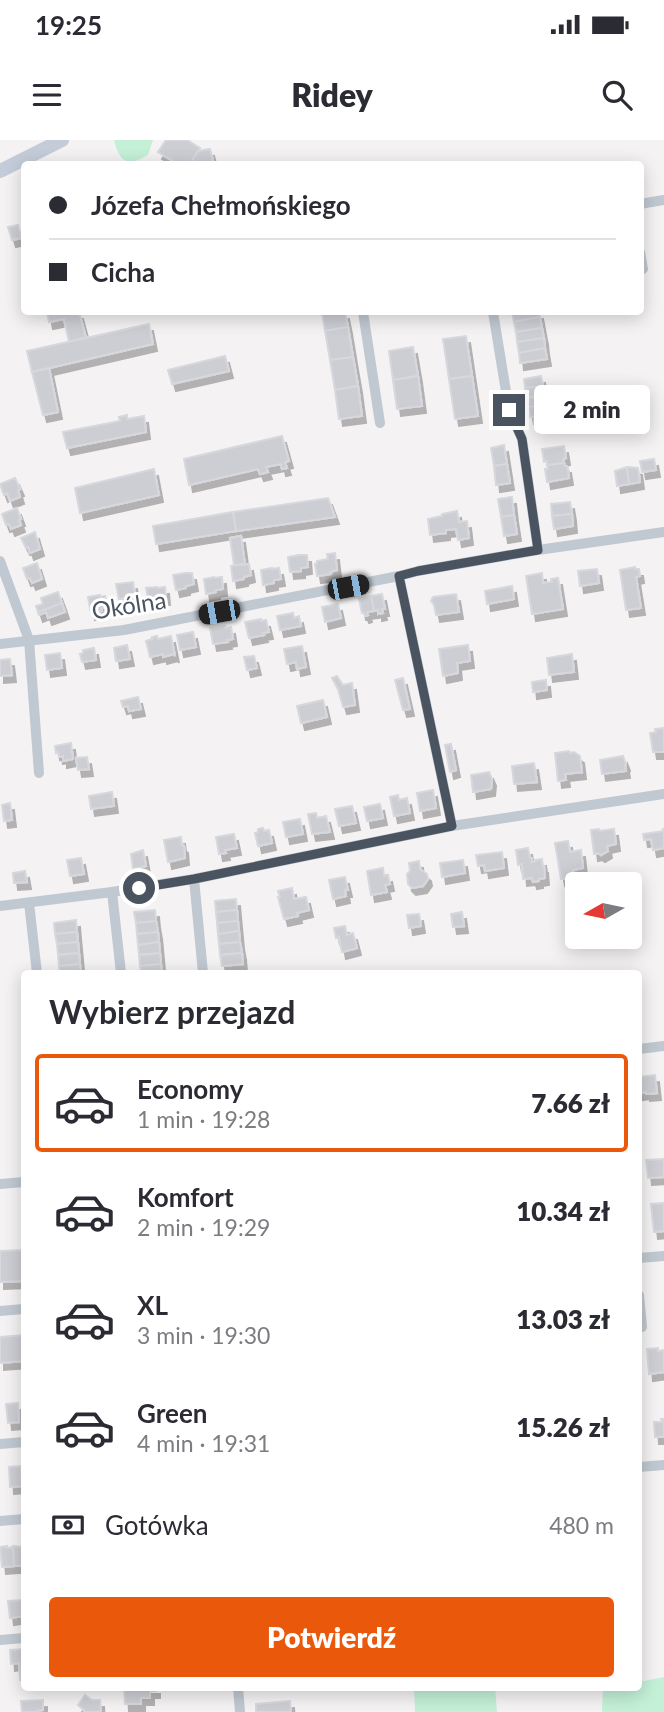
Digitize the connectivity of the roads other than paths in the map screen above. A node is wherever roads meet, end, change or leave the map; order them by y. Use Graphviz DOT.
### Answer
graph roads {
  1 [pos="62,140"];
  2 [pos="0,171"];
  3 [pos="664,200"];
  4 [pos="644,203"];
  5 [pos="363,315"];
  6 [pos="493,315"];
  7 [pos="380,423"];
  8 [pos="664,532"];
  9 [pos="538,550"];
  10 [pos="0,561"];
  11 [pos="399,576"];
  12 [pos="29,640"];
  13 [pos="0,643"];
  14 [pos="39,773"];
  15 [pos="664,794"];
  16 [pos="452,826"];
  17 [pos="194,879"];
  18 [pos="112,892"];
  19 [pos="29,903"];
  20 [pos="0,906"];
  21 [pos="37,970"];
  22 [pos="121,970"];
  23 [pos="203,970"];
  24 [pos="664,1046"];
  25 [pos="642,1049"];
  26 [pos="21,1182"];
  27 [pos="0,1184"];
  28 [pos="664,1256"];
  29 [pos="642,1258"];
  30 [pos="21,1309"];
  31 [pos="0,1311"];
  32 [pos="21,1443"];
  33 [pos="0,1444"];
  34 [pos="664,1465"];
  35 [pos="642,1467"];
  36 [pos="21,1519"];
  37 [pos="0,1521"];
  38 [pos="21,1638"];
  39 [pos="0,1640"];
  40 [pos="238,1691"];
  41 [pos="240,1712"];
  1 -- 2 [label="main road"];
  3 -- 4 [label="street"];
  5 -- 7 [label="street"];
  6 -- 9 [label="street"];
  8 -- 9 [label="street, Okólna"];
  9 -- 11 [label="street, Okólna"];
  10 -- 12 [label="street"];
  11 -- 12 [label="street, Okólna"];
  11 -- 16 [label="street"];
  12 -- 13 [label="street, Okólna"];
  12 -- 14 [label="street"];
  15 -- 16 [label="street"];
  16 -- 17 [label="street"];
  17 -- 18 [label="street"];
  17 -- 23 [label="street"];
  18 -- 19 [label="street"];
  18 -- 22 [label="street"];
  19 -- 20 [label="street"];
  19 -- 21 [label="street"];
  24 -- 25 [label="street"];
  26 -- 27 [label="street"];
  28 -- 29 [label="street"];
  30 -- 31 [label="street"];
  32 -- 33 [label="street"];
  34 -- 35 [label="street"];
  36 -- 37 [label="street"];
  38 -- 39 [label="street"];
  40 -- 41 [label="street"];
}
